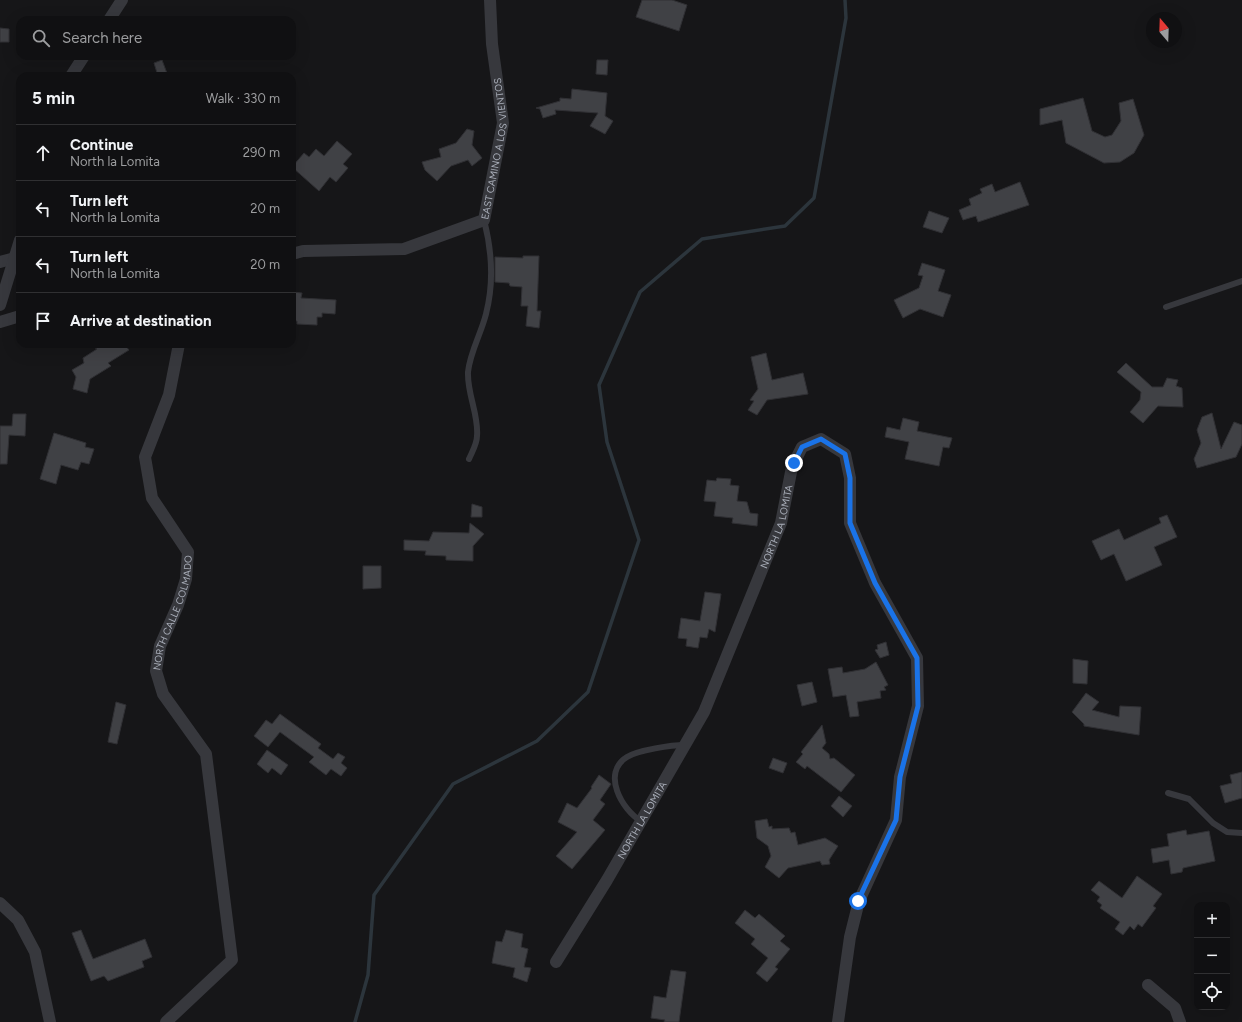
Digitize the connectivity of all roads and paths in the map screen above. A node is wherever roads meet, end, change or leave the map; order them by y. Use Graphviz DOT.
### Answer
graph roads {
  1 [pos="122,0"];
  2 [pos="490,0"];
  3 [pos="112,16"];
  4 [pos="81,60"];
  5 [pos="74,72"];
  6 [pos="484,220"];
  7 [pos="296,253"];
  8 [pos="16,254"];
  9 [pos="15,258"];
  10 [pos="0,262"];
  11 [pos="1242,281"];
  12 [pos="0,305"];
  13 [pos="1166,307"];
  14 [pos="16,317"];
  15 [pos="0,322"];
  16 [pos="178,348"];
  17 [pos="469,459"];
  18 [pos="685,745"];
  19 [pos="1168,793"];
  20 [pos="640,821"];
  21 [pos="1242,833"];
  22 [pos="0,903"];
  23 [pos="556,962"];
  24 [pos="1148,985"];
  25 [pos="50,1022"];
  26 [pos="166,1022"];
  27 [pos="838,1022"];
  28 [pos="1180,1022"];
  1 -- 3 [label="street"];
  2 -- 6 [label="street, EAST CAMINO A LOS VIENTOS"];
  4 -- 5 [label="street"];
  6 -- 7 [label="street, EAST CAMINO A LOS VIENTOS"];
  6 -- 17 [label="lane"];
  8 -- 9 [label="street"];
  9 -- 10 [label="street"];
  9 -- 12 [label="street"];
  11 -- 13 [label="lane"];
  14 -- 15 [label="street"];
  16 -- 26 [label="street, NORTH CALLE COLMADO"];
  18 -- 20 [label="street, NORTH LA LOMITA"];
  18 -- 20 [label="lane"];
  18 -- 27 [label="street, NORTH LA LOMITA"];
  19 -- 21 [label="lane"];
  20 -- 23 [label="street, NORTH LA LOMITA"];
  22 -- 25 [label="street"];
  24 -- 28 [label="street"];
}
